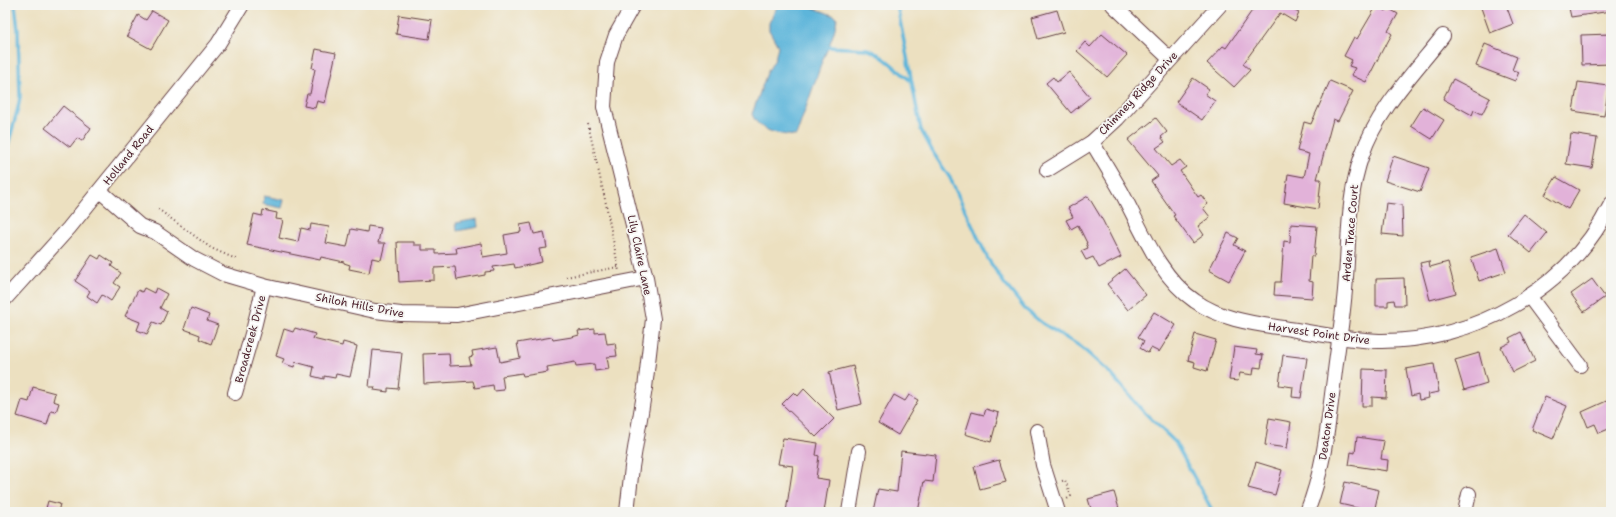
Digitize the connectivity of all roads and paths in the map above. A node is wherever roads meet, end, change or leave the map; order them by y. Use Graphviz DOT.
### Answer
graph roads {
  1 [pos="242,5"];
  2 [pos="633,5"];
  3 [pos="1113,5"];
  4 [pos="1220,5"];
  5 [pos="1443,36"];
  6 [pos="1170,59"];
  7 [pos="588,124"];
  8 [pos="1092,142"];
  9 [pos="1047,170"];
  10 [pos="100,191"];
  11 [pos="1611,204"];
  12 [pos="158,209"];
  13 [pos="238,260"];
  14 [pos="566,277"];
  15 [pos="646,278"];
  16 [pos="264,286"];
  17 [pos="1529,296"];
  18 [pos="5,298"];
  19 [pos="1339,337"];
  20 [pos="1580,365"];
  21 [pos="235,392"];
  22 [pos="1037,431"];
  23 [pos="859,451"];
  24 [pos="1469,494"];
  25 [pos="627,512"];
  26 [pos="849,512"];
  27 [pos="1058,512"];
  28 [pos="1307,512"];
  29 [pos="1465,512"];
  1 -- 10 [label="street, Holland Road"];
  2 -- 15 [label="street, Lily Claire Lane"];
  3 -- 6 [label="street"];
  4 -- 6 [label="street, Chimney Ridge Drive"];
  5 -- 19 [label="street, Arden Trace Court"];
  6 -- 8 [label="street, Chimney Ridge Drive"];
  7 -- 14 [label="path"];
  8 -- 9 [label="street, Chimney Ridge Drive"];
  8 -- 19 [label="street, Harvest Point Drive"];
  10 -- 16 [label="street, Shiloh Hills Drive"];
  10 -- 18 [label="street, Holland Road"];
  11 -- 17 [label="street, Harvest Point Drive"];
  12 -- 13 [label="path"];
  15 -- 16 [label="street, Shiloh Hills Drive"];
  15 -- 25 [label="street, Lily Claire Lane"];
  16 -- 21 [label="street, Broadcreek Drive"];
  17 -- 19 [label="street, Harvest Point Drive"];
  17 -- 20 [label="street"];
  19 -- 28 [label="street, Deaton Drive"];
  22 -- 27 [label="street"];
  23 -- 26 [label="street"];
  24 -- 29 [label="street"];
}
